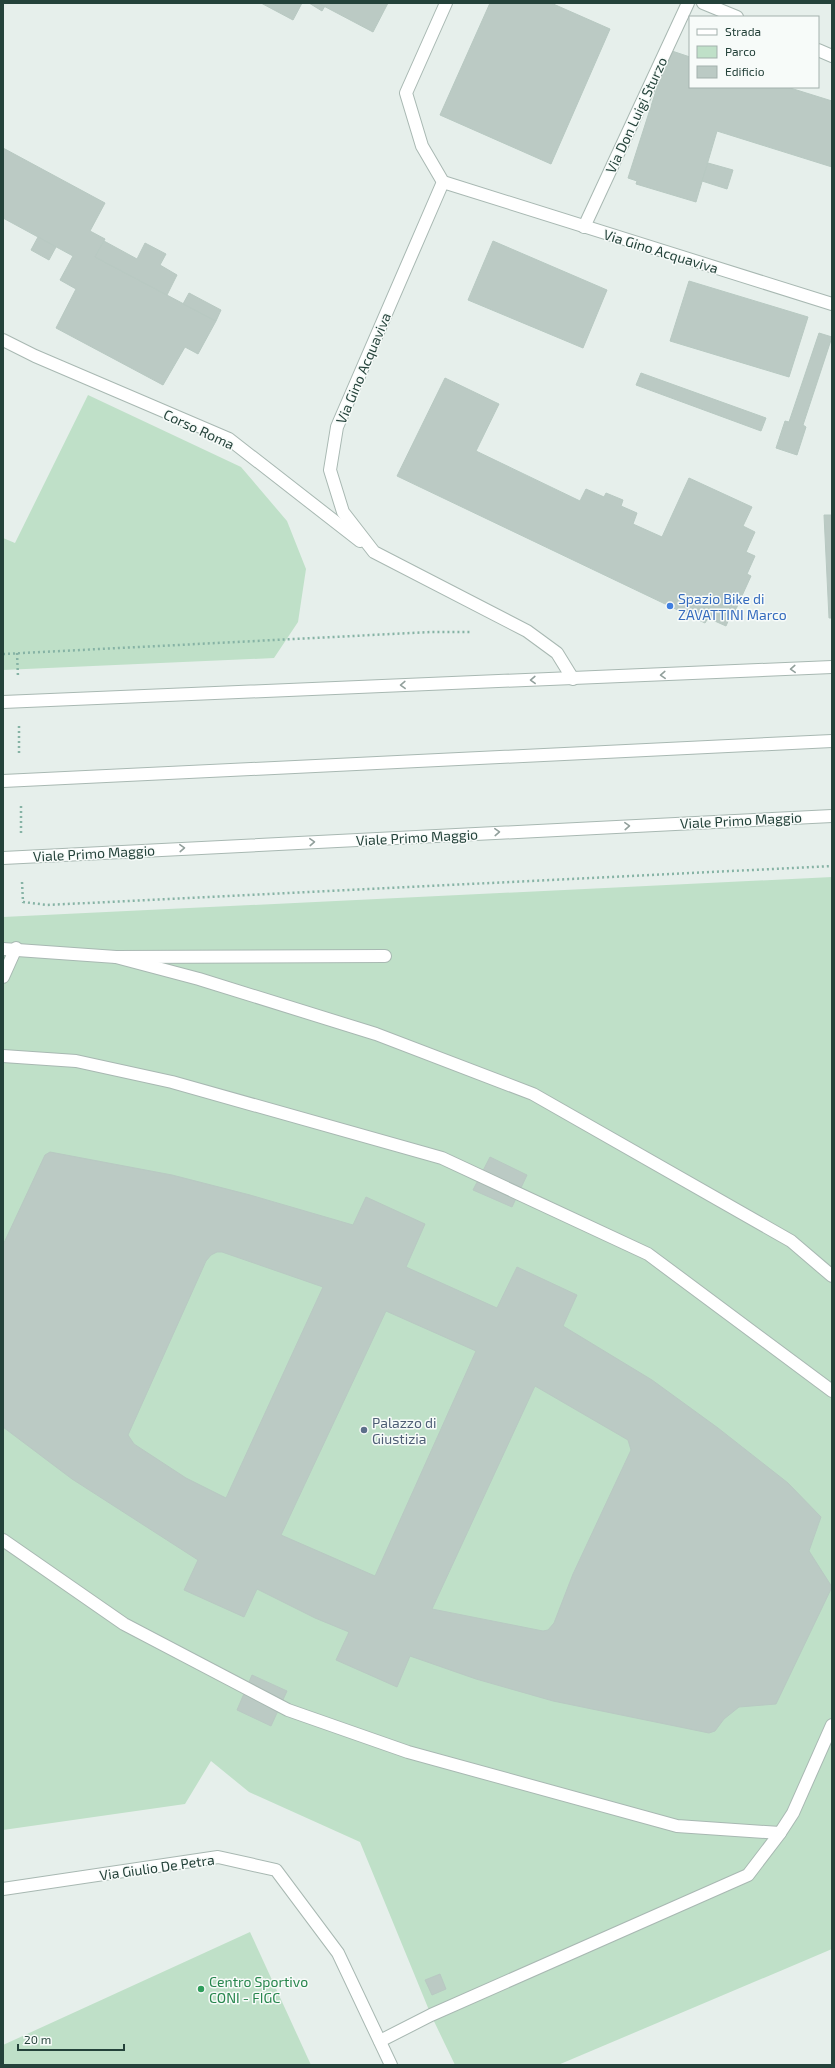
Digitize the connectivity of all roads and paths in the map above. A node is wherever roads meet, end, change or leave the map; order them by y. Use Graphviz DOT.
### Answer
graph roads {
  1 [pos="446,3"];
  2 [pos="688,3"];
  3 [pos="703,3"];
  4 [pos="735,16"];
  5 [pos="819,50"];
  6 [pos="832,56"];
  7 [pos="443,182"];
  8 [pos="584,227"];
  9 [pos="832,304"];
  10 [pos="3,340"];
  11 [pos="374,552"];
  12 [pos="475,632"];
  13 [pos="3,654"];
  14 [pos="832,667"];
  15 [pos="573,679"];
  16 [pos="3,702"];
  17 [pos="832,741"];
  18 [pos="3,781"];
  19 [pos="832,816"];
  20 [pos="3,858"];
  21 [pos="16,948"];
  22 [pos="3,949"];
  23 [pos="385,956"];
  24 [pos="116,957"];
  25 [pos="3,977"];
  26 [pos="3,1056"];
  27 [pos="832,1276"];
  28 [pos="832,1391"];
  29 [pos="3,1540"];
  30 [pos="832,1724"];
  31 [pos="780,1833"];
  32 [pos="3,1889"];
  33 [pos="380,2041"];
  34 [pos="390,2065"];
  1 -- 7 [label="street"];
  2 -- 8 [label="street, Via Don Luigi Sturzo"];
  3 -- 4 [label="street"];
  5 -- 6 [label="street"];
  7 -- 8 [label="street, Via Gino Acquaviva"];
  7 -- 11 [label="street, Via Gino Acquaviva"];
  8 -- 9 [label="street, Via Gino Acquaviva"];
  10 -- 11 [label="street, Corso Roma"];
  11 -- 15 [label="street, Via Gino Acquaviva"];
  12 -- 13 [label="path"];
  14 -- 15 [label="street, one-way"];
  15 -- 16 [label="street, one-way"];
  17 -- 18 [label="street"];
  20 -- 19 [label="street, Viale Primo Maggio, one-way"];
  21 -- 22 [label="street"];
  21 -- 24 [label="street"];
  21 -- 25 [label="street"];
  23 -- 24 [label="street"];
  24 -- 27 [label="street"];
  26 -- 28 [label="street"];
  29 -- 31 [label="street"];
  30 -- 31 [label="street"];
  31 -- 33 [label="street"];
  32 -- 33 [label="street, Via Giulio De Petra"];
  33 -- 34 [label="street, Via Giulio De Petra"];
}
